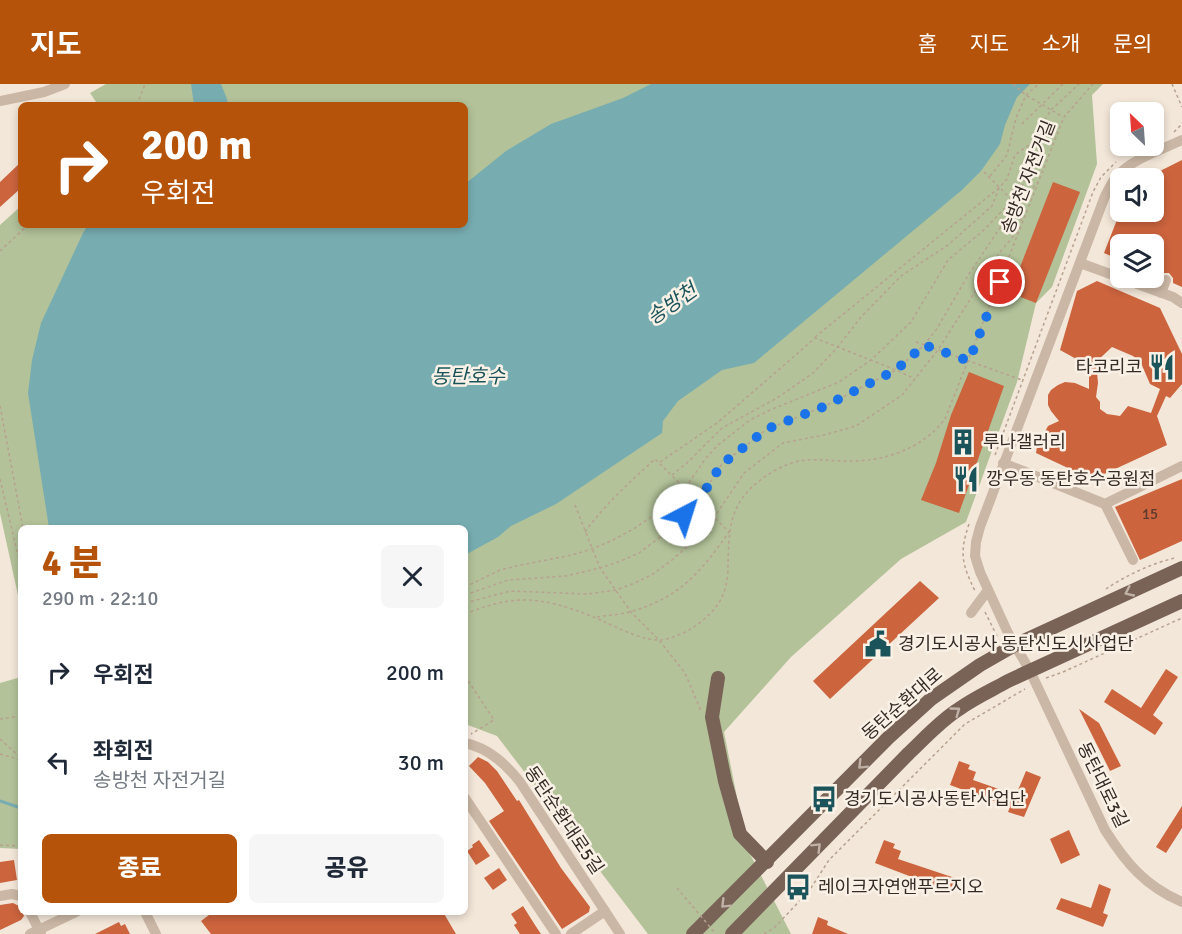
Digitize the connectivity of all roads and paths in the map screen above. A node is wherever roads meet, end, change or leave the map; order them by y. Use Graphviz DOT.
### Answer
graph roads {
  1 [pos="65,84"];
  2 [pos="145,84"];
  3 [pos="1013,84"];
  4 [pos="1039,84"];
  5 [pos="1063,84"];
  6 [pos="1079,84"];
  7 [pos="1093,84"];
  8 [pos="1172,84"];
  9 [pos="1026,95"];
  10 [pos="0,101"];
  11 [pos="139,102"];
  12 [pos="1041,104"];
  13 [pos="1182,107"];
  14 [pos="1051,110"];
  15 [pos="1064,117"];
  16 [pos="1022,124"];
  17 [pos="1038,139"];
  18 [pos="1182,140"];
  19 [pos="984,172"];
  20 [pos="989,177"];
  21 [pos="1040,180"];
  22 [pos="1000,187"];
  23 [pos="1012,200"];
  24 [pos="1017,205"];
  25 [pos="1022,225"];
  26 [pos="25,228"];
  27 [pos="0,250"];
  28 [pos="1080,262"];
  29 [pos="1166,280"];
  30 [pos="1161,292"];
  31 [pos="1181,301"];
  32 [pos="815,338"];
  33 [pos="916,342"];
  34 [pos="924,345"];
  35 [pos="838,347"];
  36 [pos="938,350"];
  37 [pos="871,360"];
  38 [pos="969,361"];
  39 [pos="896,370"];
  40 [pos="915,379"];
  41 [pos="1023,380"];
  42 [pos="0,406"];
  43 [pos="659,463"];
  44 [pos="1003,463"];
  45 [pos="1179,467"];
  46 [pos="672,476"];
  47 [pos="0,479"];
  48 [pos="1182,479"];
  49 [pos="685,488"];
  50 [pos="698,502"];
  51 [pos="1105,504"];
  52 [pos="575,505"];
  53 [pos="714,517"];
  54 [pos="22,525"];
  55 [pos="585,532"];
  56 [pos="729,532"];
  57 [pos="592,549"];
  58 [pos="18,555"];
  59 [pos="1133,560"];
  60 [pos="600,568"];
  61 [pos="1182,568"];
  62 [pos="468,586"];
  63 [pos="616,590"];
  64 [pos="988,590"];
  65 [pos="468,594"];
  66 [pos="1182,601"];
  67 [pos="468,602"];
  68 [pos="632,612"];
  69 [pos="468,613"];
  70 [pos="971,613"];
  71 [pos="595,617"];
  72 [pos="1182,618"];
  73 [pos="660,640"];
  74 [pos="1016,645"];
  75 [pos="1026,665"];
  76 [pos="1053,675"];
  77 [pos="718,678"];
  78 [pos="468,681"];
  79 [pos="1018,692"];
  80 [pos="702,714"];
  81 [pos="18,716"];
  82 [pos="0,719"];
  83 [pos="0,739"];
  84 [pos="468,739"];
  85 [pos="0,754"];
  86 [pos="18,756"];
  87 [pos="18,758"];
  88 [pos="468,802"];
  89 [pos="1,845"];
  90 [pos="18,846"];
  91 [pos="766,862"];
  92 [pos="677,888"];
  93 [pos="18,895"];
  94 [pos="0,896"];
  95 [pos="1182,902"];
  96 [pos="605,911"];
  97 [pos="31,915"];
  98 [pos="70,915"];
  99 [pos="146,915"];
  100 [pos="36,933"];
  101 [pos="156,934"];
  102 [pos="556,934"];
  103 [pos="571,934"];
  104 [pos="620,934"];
  105 [pos="693,934"];
  106 [pos="716,934"];
  107 [pos="732,934"];
  108 [pos="764,934"];
  1 -- 10 [label="street"];
  2 -- 11 [label="path"];
  3 -- 9 [label="path"];
  4 -- 9 [label="path"];
  5 -- 12 [label="path"];
  6 -- 14 [label="path"];
  7 -- 15 [label="path, 송방천 자전거길"];
  8 -- 13 [label="path"];
  9 -- 12 [label="path"];
  9 -- 20 [label="path"];
  12 -- 14 [label="path"];
  12 -- 16 [label="path"];
  14 -- 15 [label="path"];
  14 -- 17 [label="path"];
  15 -- 21 [label="path, 송방천 자전거길"];
  17 -- 22 [label="path"];
  17 -- 23 [label="path"];
  18 -- 28 [label="street, 동탄대로3길"];
  19 -- 20 [label="path"];
  20 -- 22 [label="path"];
  21 -- 24 [label="path"];
  21 -- 25 [label="path, 송방천 자전거길"];
  22 -- 23 [label="path"];
  22 -- 32 [label="path"];
  22 -- 35 [label="path"];
  23 -- 24 [label="path"];
  23 -- 37 [label="path"];
  24 -- 25 [label="path"];
  24 -- 34 [label="path"];
  25 -- 36 [label="path"];
  25 -- 38 [label="path, 송방천 자전거길"];
  26 -- 27 [label="path"];
  28 -- 30 [label="street"];
  28 -- 44 [label="street, 동탄대로3길"];
  29 -- 30 [label="street"];
  30 -- 31 [label="street"];
  32 -- 35 [label="path"];
  32 -- 43 [label="path"];
  33 -- 34 [label="path"];
  34 -- 36 [label="path"];
  34 -- 39 [label="path"];
  35 -- 37 [label="path"];
  35 -- 46 [label="path"];
  36 -- 38 [label="path"];
  36 -- 40 [label="path"];
  37 -- 39 [label="path"];
  37 -- 49 [label="path"];
  38 -- 41 [label="path"];
  38 -- 56 [label="path, 송방천 자전거길"];
  39 -- 40 [label="path"];
  39 -- 50 [label="path"];
  40 -- 53 [label="path"];
  42 -- 54 [label="path"];
  43 -- 46 [label="path"];
  43 -- 55 [label="path"];
  44 -- 51 [label="street"];
  44 -- 64 [label="street, 동탄대로3길"];
  45 -- 48 [label="street"];
  45 -- 51 [label="street"];
  46 -- 49 [label="path"];
  47 -- 58 [label="path"];
  49 -- 50 [label="path"];
  49 -- 57 [label="path"];
  50 -- 53 [label="path"];
  50 -- 60 [label="path"];
  51 -- 59 [label="street"];
  52 -- 55 [label="path"];
  53 -- 56 [label="path"];
  53 -- 63 [label="path"];
  55 -- 57 [label="path"];
  56 -- 68 [label="path"];
  56 -- 73 [label="path, 송방천 자전거길"];
  57 -- 60 [label="path"];
  57 -- 62 [label="path"];
  60 -- 63 [label="path"];
  60 -- 65 [label="path"];
  61 -- 74 [label="main road, 동탄순환대로, one-way"];
  63 -- 67 [label="path"];
  63 -- 68 [label="path"];
  64 -- 70 [label="street"];
  64 -- 74 [label="street, 동탄대로3길"];
  66 -- 75 [label="main road"];
  68 -- 71 [label="path"];
  68 -- 73 [label="path"];
  69 -- 71 [label="path"];
  71 -- 73 [label="path"];
  72 -- 76 [label="path"];
  73 -- 80 [label="path"];
  74 -- 75 [label="street, 동탄대로3길"];
  74 -- 91 [label="main road, 동탄순환대로, one-way"];
  75 -- 95 [label="street, 동탄대로3길"];
  107 -- 75 [label="main road, one-way"];
  77 -- 91 [label="main road"];
  78 -- 84 [label="path"];
  79 -- 108 [label="path"];
  81 -- 82 [label="path"];
  83 -- 86 [label="path"];
  84 -- 96 [label="street, 동탄순환대로5길"];
  85 -- 87 [label="path"];
  88 -- 102 [label="street"];
  89 -- 90 [label="path"];
  91 -- 105 [label="main road, 동탄순환대로, one-way"];
  92 -- 106 [label="path, bridge"];
  93 -- 94 [label="street"];
  96 -- 103 [label="street"];
  96 -- 104 [label="street, 동탄순환대로5길"];
  97 -- 100 [label="street"];
  98 -- 100 [label="street"];
  99 -- 101 [label="street"];
}
